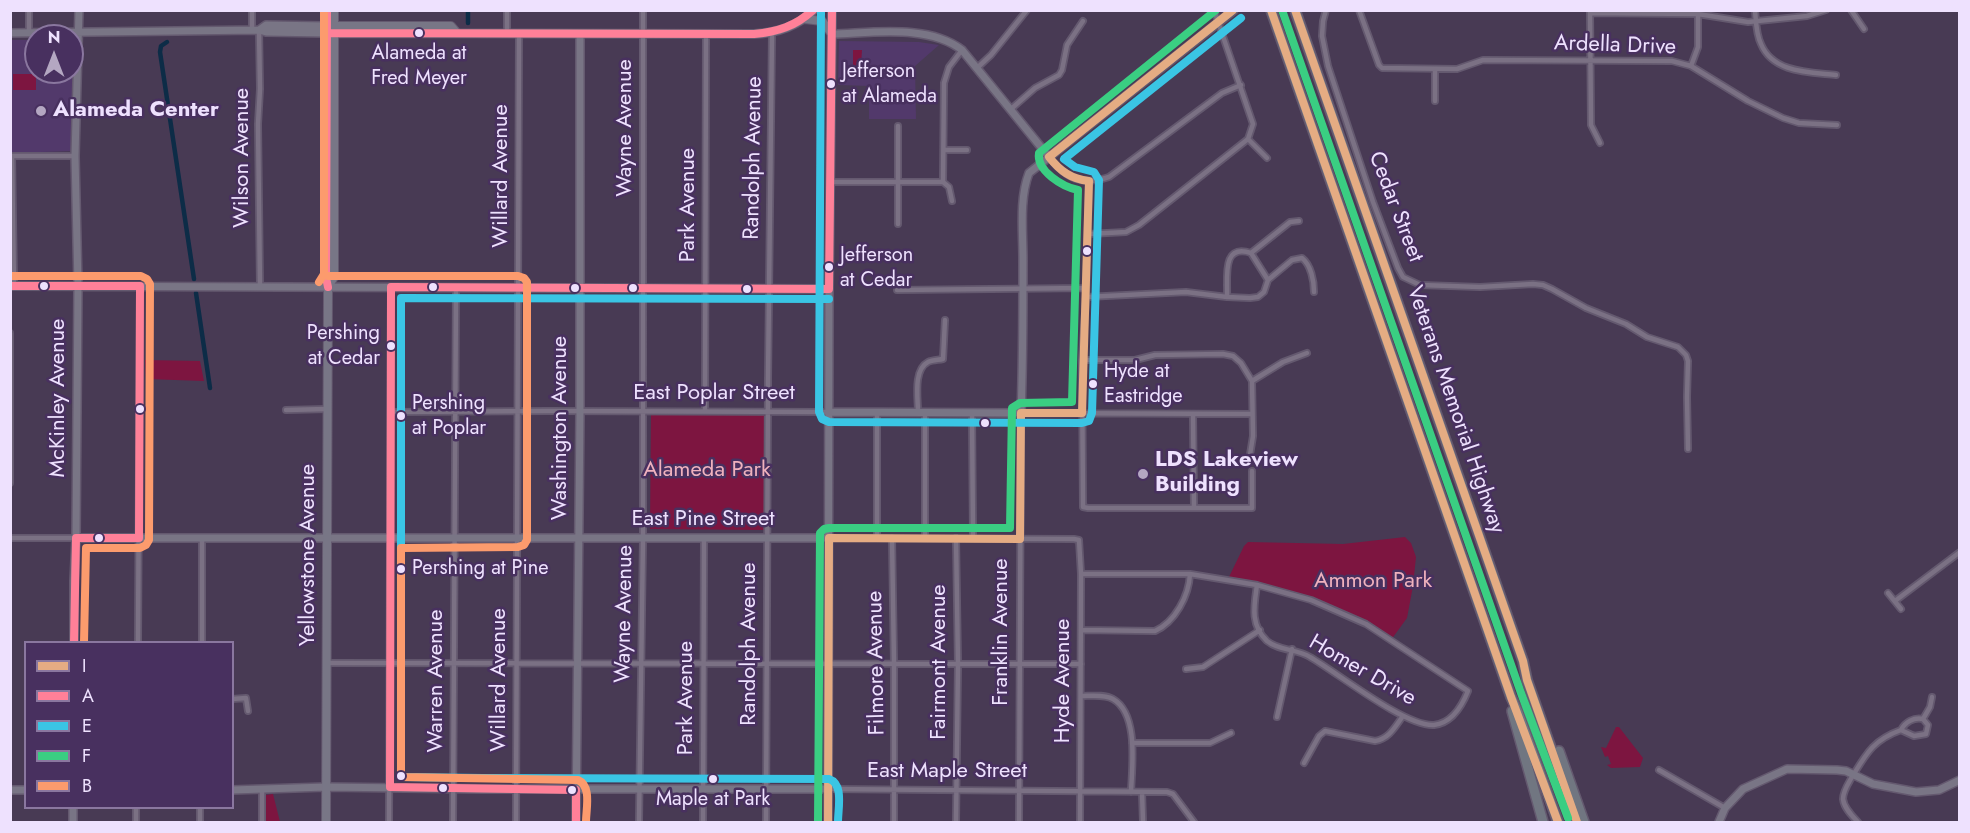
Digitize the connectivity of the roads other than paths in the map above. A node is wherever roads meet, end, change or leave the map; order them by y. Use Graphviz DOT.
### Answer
graph roads {
  1 [pos="252,10"];
  2 [pos="327,10"];
  3 [pos="334,10"];
  4 [pos="507,10"];
  5 [pos="643,10"];
  6 [pos="814,10"];
  7 [pos="832,10"];
  8 [pos="1027,10"];
  9 [pos="1214,10"];
  10 [pos="1234,10"];
  11 [pos="1271,10"];
  12 [pos="1295,10"];
  13 [pos="1326,10"];
  14 [pos="1359,10"];
  15 [pos="1755,10"];
  16 [pos="1826,10"];
  17 [pos="1851,10"];
  18 [pos="1590,12"];
  19 [pos="1806,13"];
  20 [pos="1698,14"];
  21 [pos="805,19"];
  22 [pos="1083,21"];
  23 [pos="1756,22"];
  24 [pos="1218,23"];
  25 [pos="330,29"];
  26 [pos="1864,29"];
  27 [pos="256,30"];
  28 [pos="84,32"];
  29 [pos="507,33"];
  30 [pos="519,33"];
  31 [pos="772,33"];
  32 [pos="580,34"];
  33 [pos="643,34"];
  34 [pos="706,34"];
  35 [pos="832,34"];
  36 [pos="962,50"];
  37 [pos="1590,61"];
  38 [pos="1691,66"];
  39 [pos="977,68"];
  40 [pos="1434,69"];
  41 [pos="1836,75"];
  42 [pos="77,84"];
  43 [pos="1241,85"];
  44 [pos="1435,101"];
  45 [pos="1011,109"];
  46 [pos="1837,125"];
  47 [pos="898,126"];
  48 [pos="1248,139"];
  49 [pos="1600,143"];
  50 [pos="945,150"];
  51 [pos="967,150"];
  52 [pos="11,156"];
  53 [pos="75,156"];
  54 [pos="1049,157"];
  55 [pos="1267,158"];
  56 [pos="1089,181"];
  57 [pos="831,182"];
  58 [pos="898,182"];
  59 [pos="943,182"];
  60 [pos="952,201"];
  61 [pos="1299,221"];
  62 [pos="898,224"];
  63 [pos="1088,234"];
  64 [pos="1251,253"];
  65 [pos="1268,280"];
  66 [pos="78,285"];
  67 [pos="12,286"];
  68 [pos="140,286"];
  69 [pos="260,287"];
  70 [pos="328,287"];
  71 [pos="391,287"];
  72 [pos="456,287"];
  73 [pos="518,287"];
  74 [pos="579,287"];
  75 [pos="642,287"];
  76 [pos="705,287"];
  77 [pos="768,287"];
  78 [pos="1086,288"];
  79 [pos="829,289"];
  80 [pos="897,290"];
  81 [pos="1022,290"];
  82 [pos="1314,292"];
  83 [pos="1201,294"];
  84 [pos="1086,297"];
  85 [pos="1227,297"];
  86 [pos="1201,302"];
  87 [pos="945,320"];
  88 [pos="10,333"];
  89 [pos="1307,353"];
  90 [pos="1082,360"];
  91 [pos="1252,381"];
  92 [pos="327,409"];
  93 [pos="286,410"];
  94 [pos="455,411"];
  95 [pos="517,411"];
  96 [pos="580,411"];
  97 [pos="643,411"];
  98 [pos="705,411"];
  99 [pos="391,412"];
  100 [pos="768,412"];
  101 [pos="829,412"];
  102 [pos="877,412"];
  103 [pos="922,412"];
  104 [pos="972,412"];
  105 [pos="1021,413"];
  106 [pos="1082,413"];
  107 [pos="1193,414"];
  108 [pos="1252,414"];
  109 [pos="1688,449"];
  110 [pos="1249,461"];
  111 [pos="1252,471"];
  112 [pos="10,483"];
  113 [pos="1194,508"];
  114 [pos="327,537"];
  115 [pos="391,537"];
  116 [pos="454,537"];
  117 [pos="517,537"];
  118 [pos="579,537"];
  119 [pos="10,538"];
  120 [pos="76,538"];
  121 [pos="139,538"];
  122 [pos="202,538"];
  123 [pos="642,538"];
  124 [pos="704,538"];
  125 [pos="767,538"];
  126 [pos="829,538"];
  127 [pos="877,538"];
  128 [pos="892,538"];
  129 [pos="926,538"];
  130 [pos="956,538"];
  131 [pos="973,538"];
  132 [pos="1020,539"];
  133 [pos="1079,540"];
  134 [pos="1959,552"];
  135 [pos="1081,574"];
  136 [pos="1190,574"];
  137 [pos="1257,585"];
  138 [pos="1888,593"];
  139 [pos="1895,601"];
  140 [pos="1901,609"];
  141 [pos="1081,630"];
  142 [pos="1260,630"];
  143 [pos="74,641"];
  144 [pos="138,641"];
  145 [pos="202,641"];
  146 [pos="1292,649"];
  147 [pos="1523,661"];
  148 [pos="327,663"];
  149 [pos="454,663"];
  150 [pos="517,663"];
  151 [pos="642,663"];
  152 [pos="703,663"];
  153 [pos="390,664"];
  154 [pos="579,664"];
  155 [pos="766,664"];
  156 [pos="829,664"];
  157 [pos="894,664"];
  158 [pos="958,664"];
  159 [pos="1020,664"];
  160 [pos="1080,664"];
  161 [pos="1186,669"];
  162 [pos="1081,696"];
  163 [pos="1511,697"];
  164 [pos="1932,697"];
  165 [pos="234,699"];
  166 [pos="248,711"];
  167 [pos="1403,716"];
  168 [pos="1277,717"];
  169 [pos="1923,719"];
  170 [pos="1901,730"];
  171 [pos="1231,733"];
  172 [pos="1132,743"];
  173 [pos="1304,764"];
  174 [pos="1659,770"];
  175 [pos="1853,775"];
  176 [pos="1959,780"];
  177 [pos="326,786"];
  178 [pos="390,787"];
  179 [pos="453,789"];
  180 [pos="576,789"];
  181 [pos="639,789"];
  182 [pos="766,789"];
  183 [pos="828,789"];
  184 [pos="234,790"];
  185 [pos="262,790"];
  186 [pos="516,790"];
  187 [pos="703,790"];
  188 [pos="894,790"];
  189 [pos="956,791"];
  190 [pos="1019,791"];
  191 [pos="1080,791"];
  192 [pos="1131,792"];
  193 [pos="1142,792"];
  194 [pos="1725,808"];
  195 [pos="262,822"];
  196 [pos="326,822"];
  197 [pos="389,822"];
  198 [pos="453,822"];
  199 [pos="516,822"];
  200 [pos="576,822"];
  201 [pos="639,822"];
  202 [pos="703,822"];
  203 [pos="766,822"];
  204 [pos="828,822"];
  205 [pos="894,822"];
  206 [pos="956,822"];
  207 [pos="1019,822"];
  208 [pos="1080,822"];
  209 [pos="1143,822"];
  210 [pos="1194,822"];
  211 [pos="1543,822"];
  212 [pos="1558,822"];
  213 [pos="1577,822"];
  214 [pos="1584,822"];
  215 [pos="1719,822"];
  216 [pos="1858,822"];
  1 -- 27 [label="street, Wilson Avenue"];
  2 -- 25 [label="main road, Yellowstone Avenue"];
  3 -- 25 [label="main road, Yellowstone Avenue"];
  4 -- 29 [label="street"];
  5 -- 33 [label="street, Wayne Avenue"];
  6 -- 21 [label="main road"];
  7 -- 35 [label="street"];
  8 -- 39 [label="street"];
  9 -- 24 [label="street"];
  10 -- 24 [label="street"];
  11 -- 163 [label="highway, Veterans Memorial Highway"];
  12 -- 147 [label="highway, Veterans Memorial Highway"];
  13 -- 109 [label="street, Cedar Street"];
  14 -- 40 [label="street, Ardella Drive"];
  15 -- 23 [label="street"];
  16 -- 19 [label="street"];
  17 -- 26 [label="street"];
  18 -- 20 [label="street"];
  18 -- 37 [label="street"];
  19 -- 23 [label="street"];
  20 -- 23 [label="street"];
  20 -- 38 [label="street"];
  21 -- 31 [label="main road"];
  21 -- 35 [label="main road"];
  22 -- 45 [label="street"];
  23 -- 41 [label="street"];
  24 -- 43 [label="street"];
  24 -- 54 [label="street"];
  25 -- 27 [label="street"];
  25 -- 29 [label="main road"];
  25 -- 70 [label="main road, Yellowstone Avenue"];
  27 -- 28 [label="street"];
  27 -- 69 [label="street, Wilson Avenue"];
  29 -- 30 [label="main road"];
  30 -- 32 [label="main road"];
  30 -- 73 [label="street, Willard Avenue"];
  31 -- 34 [label="main road"];
  31 -- 77 [label="street, Randolph Avenue"];
  32 -- 33 [label="main road"];
  32 -- 74 [label="street, Washington Avenue"];
  33 -- 34 [label="main road"];
  33 -- 75 [label="street, Wayne Avenue"];
  34 -- 76 [label="street, Park Avenue"];
  35 -- 36 [label="street"];
  35 -- 57 [label="street"];
  36 -- 39 [label="street"];
  36 -- 50 [label="street"];
  37 -- 38 [label="street, Ardella Drive"];
  37 -- 40 [label="street, Ardella Drive"];
  37 -- 49 [label="street"];
  38 -- 46 [label="street, Ardella Drive"];
  39 -- 45 [label="street"];
  40 -- 44 [label="street"];
  42 -- 53 [label="street, McKinley Avenue"];
  43 -- 48 [label="street"];
  43 -- 56 [label="street"];
  45 -- 54 [label="street"];
  47 -- 58 [label="street"];
  48 -- 55 [label="street"];
  48 -- 63 [label="street"];
  50 -- 51 [label="street"];
  50 -- 59 [label="street"];
  52 -- 53 [label="street"];
  52 -- 67 [label="street"];
  53 -- 66 [label="street, McKinley Avenue"];
  54 -- 56 [label="street"];
  54 -- 81 [label="street, Franklin Avenue"];
  56 -- 63 [label="street"];
  57 -- 58 [label="street"];
  57 -- 79 [label="street"];
  58 -- 59 [label="street"];
  58 -- 62 [label="street"];
  59 -- 60 [label="street"];
  61 -- 64 [label="street"];
  63 -- 78 [label="street"];
  64 -- 65 [label="street"];
  64 -- 85 [label="street"];
  65 -- 82 [label="street"];
  65 -- 85 [label="street"];
  66 -- 67 [label="street"];
  66 -- 68 [label="street"];
  66 -- 120 [label="street, McKinley Avenue"];
  68 -- 69 [label="street"];
  68 -- 121 [label="street"];
  69 -- 70 [label="street"];
  70 -- 71 [label="street"];
  70 -- 92 [label="main road, Yellowstone Avenue"];
  71 -- 72 [label="street"];
  71 -- 99 [label="street"];
  72 -- 73 [label="street"];
  72 -- 94 [label="street, Warren Avenue"];
  73 -- 74 [label="street"];
  73 -- 95 [label="street, Willard Avenue"];
  74 -- 75 [label="street"];
  74 -- 96 [label="street, Washington Avenue"];
  75 -- 76 [label="street"];
  75 -- 97 [label="street, Wayne Avenue"];
  76 -- 77 [label="street"];
  76 -- 98 [label="street, Park Avenue"];
  77 -- 79 [label="street"];
  77 -- 100 [label="street, Randolph Avenue"];
  78 -- 81 [label="street"];
  78 -- 84 [label="street"];
  79 -- 101 [label="street"];
  80 -- 81 [label="street"];
  81 -- 105 [label="street, Franklin Avenue"];
  83 -- 84 [label="street"];
  83 -- 85 [label="street"];
  83 -- 86 [label="street"];
  84 -- 90 [label="street"];
  87 -- 103 [label="street"];
  88 -- 112 [label="street"];
  89 -- 91 [label="street"];
  90 -- 91 [label="street"];
  90 -- 106 [label="street"];
  91 -- 108 [label="street"];
  92 -- 93 [label="street"];
  92 -- 114 [label="main road, Yellowstone Avenue"];
  94 -- 95 [label="street, East Poplar Street"];
  94 -- 99 [label="street, East Poplar Street"];
  94 -- 116 [label="street, Warren Avenue"];
  95 -- 96 [label="street, East Poplar Street"];
  95 -- 117 [label="street, Willard Avenue"];
  96 -- 97 [label="street, East Poplar Street"];
  96 -- 118 [label="street, Washington Avenue"];
  97 -- 98 [label="street, East Poplar Street"];
  97 -- 123 [label="street, Wayne Avenue"];
  98 -- 100 [label="street, East Poplar Street"];
  99 -- 115 [label="street"];
  100 -- 101 [label="street, East Poplar Street"];
  100 -- 125 [label="street, Randolph Avenue"];
  101 -- 102 [label="street, East Poplar Street"];
  101 -- 126 [label="street"];
  102 -- 103 [label="street, East Poplar Street"];
  102 -- 127 [label="street"];
  103 -- 104 [label="street, East Poplar Street"];
  103 -- 129 [label="street"];
  104 -- 105 [label="street, East Poplar Street"];
  104 -- 131 [label="street"];
  105 -- 106 [label="street, East Poplar Street"];
  105 -- 132 [label="street, Franklin Avenue"];
  106 -- 107 [label="street, East Poplar Street"];
  106 -- 113 [label="street"];
  107 -- 108 [label="street, East Poplar Street"];
  107 -- 113 [label="street"];
  108 -- 110 [label="street"];
  111 -- 113 [label="street"];
  114 -- 115 [label="street, East Pine Street"];
  114 -- 122 [label="street, East Pine Street"];
  114 -- 148 [label="main road, Yellowstone Avenue"];
  115 -- 116 [label="street, East Pine Street"];
  115 -- 153 [label="street"];
  116 -- 117 [label="street, East Pine Street"];
  116 -- 149 [label="street, Warren Avenue"];
  117 -- 118 [label="street, East Pine Street"];
  117 -- 150 [label="street, Willard Avenue"];
  118 -- 123 [label="street, East Pine Street"];
  118 -- 154 [label="street, Washington Avenue"];
  119 -- 120 [label="street"];
  120 -- 121 [label="street, East Pine Street"];
  120 -- 143 [label="street, McKinley Avenue"];
  121 -- 122 [label="street, East Pine Street"];
  121 -- 144 [label="street"];
  122 -- 145 [label="street"];
  123 -- 124 [label="street, East Pine Street"];
  123 -- 151 [label="street, Wayne Avenue"];
  124 -- 125 [label="street, East Pine Street"];
  124 -- 152 [label="street, Park Avenue"];
  125 -- 126 [label="street, East Pine Street"];
  125 -- 155 [label="street, Randolph Avenue"];
  126 -- 127 [label="street, East Pine Street"];
  126 -- 156 [label="street"];
  127 -- 128 [label="street, East Pine Street"];
  128 -- 129 [label="street, East Pine Street"];
  128 -- 157 [label="street, Filmore Avenue"];
  129 -- 130 [label="street, East Pine Street"];
  130 -- 131 [label="street, East Pine Street"];
  130 -- 158 [label="street, Fairmont Avenue"];
  131 -- 132 [label="street, East Pine Street"];
  132 -- 133 [label="street, East Pine Street"];
  132 -- 159 [label="street, Franklin Avenue"];
  133 -- 135 [label="street, Hyde Avenue"];
  134 -- 139 [label="street"];
  135 -- 136 [label="street"];
  135 -- 141 [label="street, Hyde Avenue"];
  136 -- 137 [label="street"];
  136 -- 141 [label="street"];
  137 -- 142 [label="street"];
  137 -- 167 [label="street, Homer Drive"];
  138 -- 139 [label="street"];
  139 -- 140 [label="street"];
  141 -- 160 [label="street, Hyde Avenue"];
  142 -- 146 [label="street, Homer Drive"];
  142 -- 161 [label="street"];
  146 -- 167 [label="street, Homer Drive"];
  146 -- 168 [label="street"];
  147 -- 213 [label="highway, Veterans Memorial Highway"];
  147 -- 214 [label="highway"];
  148 -- 153 [label="street"];
  148 -- 177 [label="main road, Yellowstone Avenue"];
  149 -- 150 [label="street"];
  149 -- 153 [label="street"];
  149 -- 179 [label="street, Warren Avenue"];
  150 -- 154 [label="street"];
  150 -- 186 [label="street, Willard Avenue"];
  151 -- 152 [label="street"];
  151 -- 154 [label="street"];
  151 -- 181 [label="street, Wayne Avenue"];
  152 -- 155 [label="street"];
  152 -- 187 [label="street, Park Avenue"];
  153 -- 178 [label="street"];
  154 -- 180 [label="street, Washington Avenue"];
  155 -- 156 [label="street"];
  155 -- 182 [label="street, Randolph Avenue"];
  156 -- 157 [label="street"];
  156 -- 183 [label="street"];
  157 -- 158 [label="street"];
  157 -- 188 [label="street, Filmore Avenue"];
  158 -- 159 [label="street"];
  158 -- 189 [label="street, Fairmont Avenue"];
  159 -- 160 [label="street"];
  159 -- 190 [label="street, Franklin Avenue"];
  160 -- 162 [label="street, Hyde Avenue"];
  162 -- 172 [label="street"];
  162 -- 191 [label="street, Hyde Avenue"];
  163 -- 211 [label="highway"];
  163 -- 212 [label="highway, Veterans Memorial Highway"];
  164 -- 169 [label="street"];
  165 -- 166 [label="street"];
  167 -- 173 [label="street"];
  169 -- 170 [label="street"];
  169 -- 170 [label="street"];
  170 -- 175 [label="street"];
  171 -- 172 [label="street"];
  172 -- 192 [label="street"];
  174 -- 194 [label="street"];
  175 -- 176 [label="street"];
  175 -- 194 [label="street"];
  175 -- 216 [label="street"];
  177 -- 178 [label="street, East Maple Street"];
  177 -- 185 [label="street, East Maple Street"];
  177 -- 196 [label="main road, Yellowstone Avenue"];
  178 -- 179 [label="street, East Maple Street"];
  178 -- 197 [label="street"];
  179 -- 186 [label="street, East Maple Street"];
  179 -- 198 [label="street, Warren Avenue"];
  180 -- 181 [label="street, East Maple Street"];
  180 -- 186 [label="street, East Maple Street"];
  180 -- 200 [label="street, Washington Avenue"];
  181 -- 187 [label="street, East Maple Street"];
  181 -- 201 [label="street, Wayne Avenue"];
  182 -- 183 [label="street, East Maple Street"];
  182 -- 187 [label="street, East Maple Street"];
  182 -- 203 [label="street, Randolph Avenue"];
  183 -- 188 [label="street, East Maple Street"];
  183 -- 204 [label="street"];
  184 -- 185 [label="street, East Maple Street"];
  185 -- 195 [label="street"];
  186 -- 199 [label="street, Willard Avenue"];
  187 -- 202 [label="street, Park Avenue"];
  188 -- 189 [label="street, East Maple Street"];
  188 -- 205 [label="street, Filmore Avenue"];
  189 -- 190 [label="street, East Maple Street"];
  189 -- 206 [label="street, Fairmont Avenue"];
  190 -- 191 [label="street, East Maple Street"];
  190 -- 207 [label="street, Franklin Avenue"];
  191 -- 192 [label="street, East Maple Street"];
  191 -- 208 [label="street, Hyde Avenue"];
  192 -- 193 [label="street, East Maple Street"];
  193 -- 209 [label="street"];
  193 -- 210 [label="street, East Maple Street"];
  194 -- 215 [label="street"];
}
